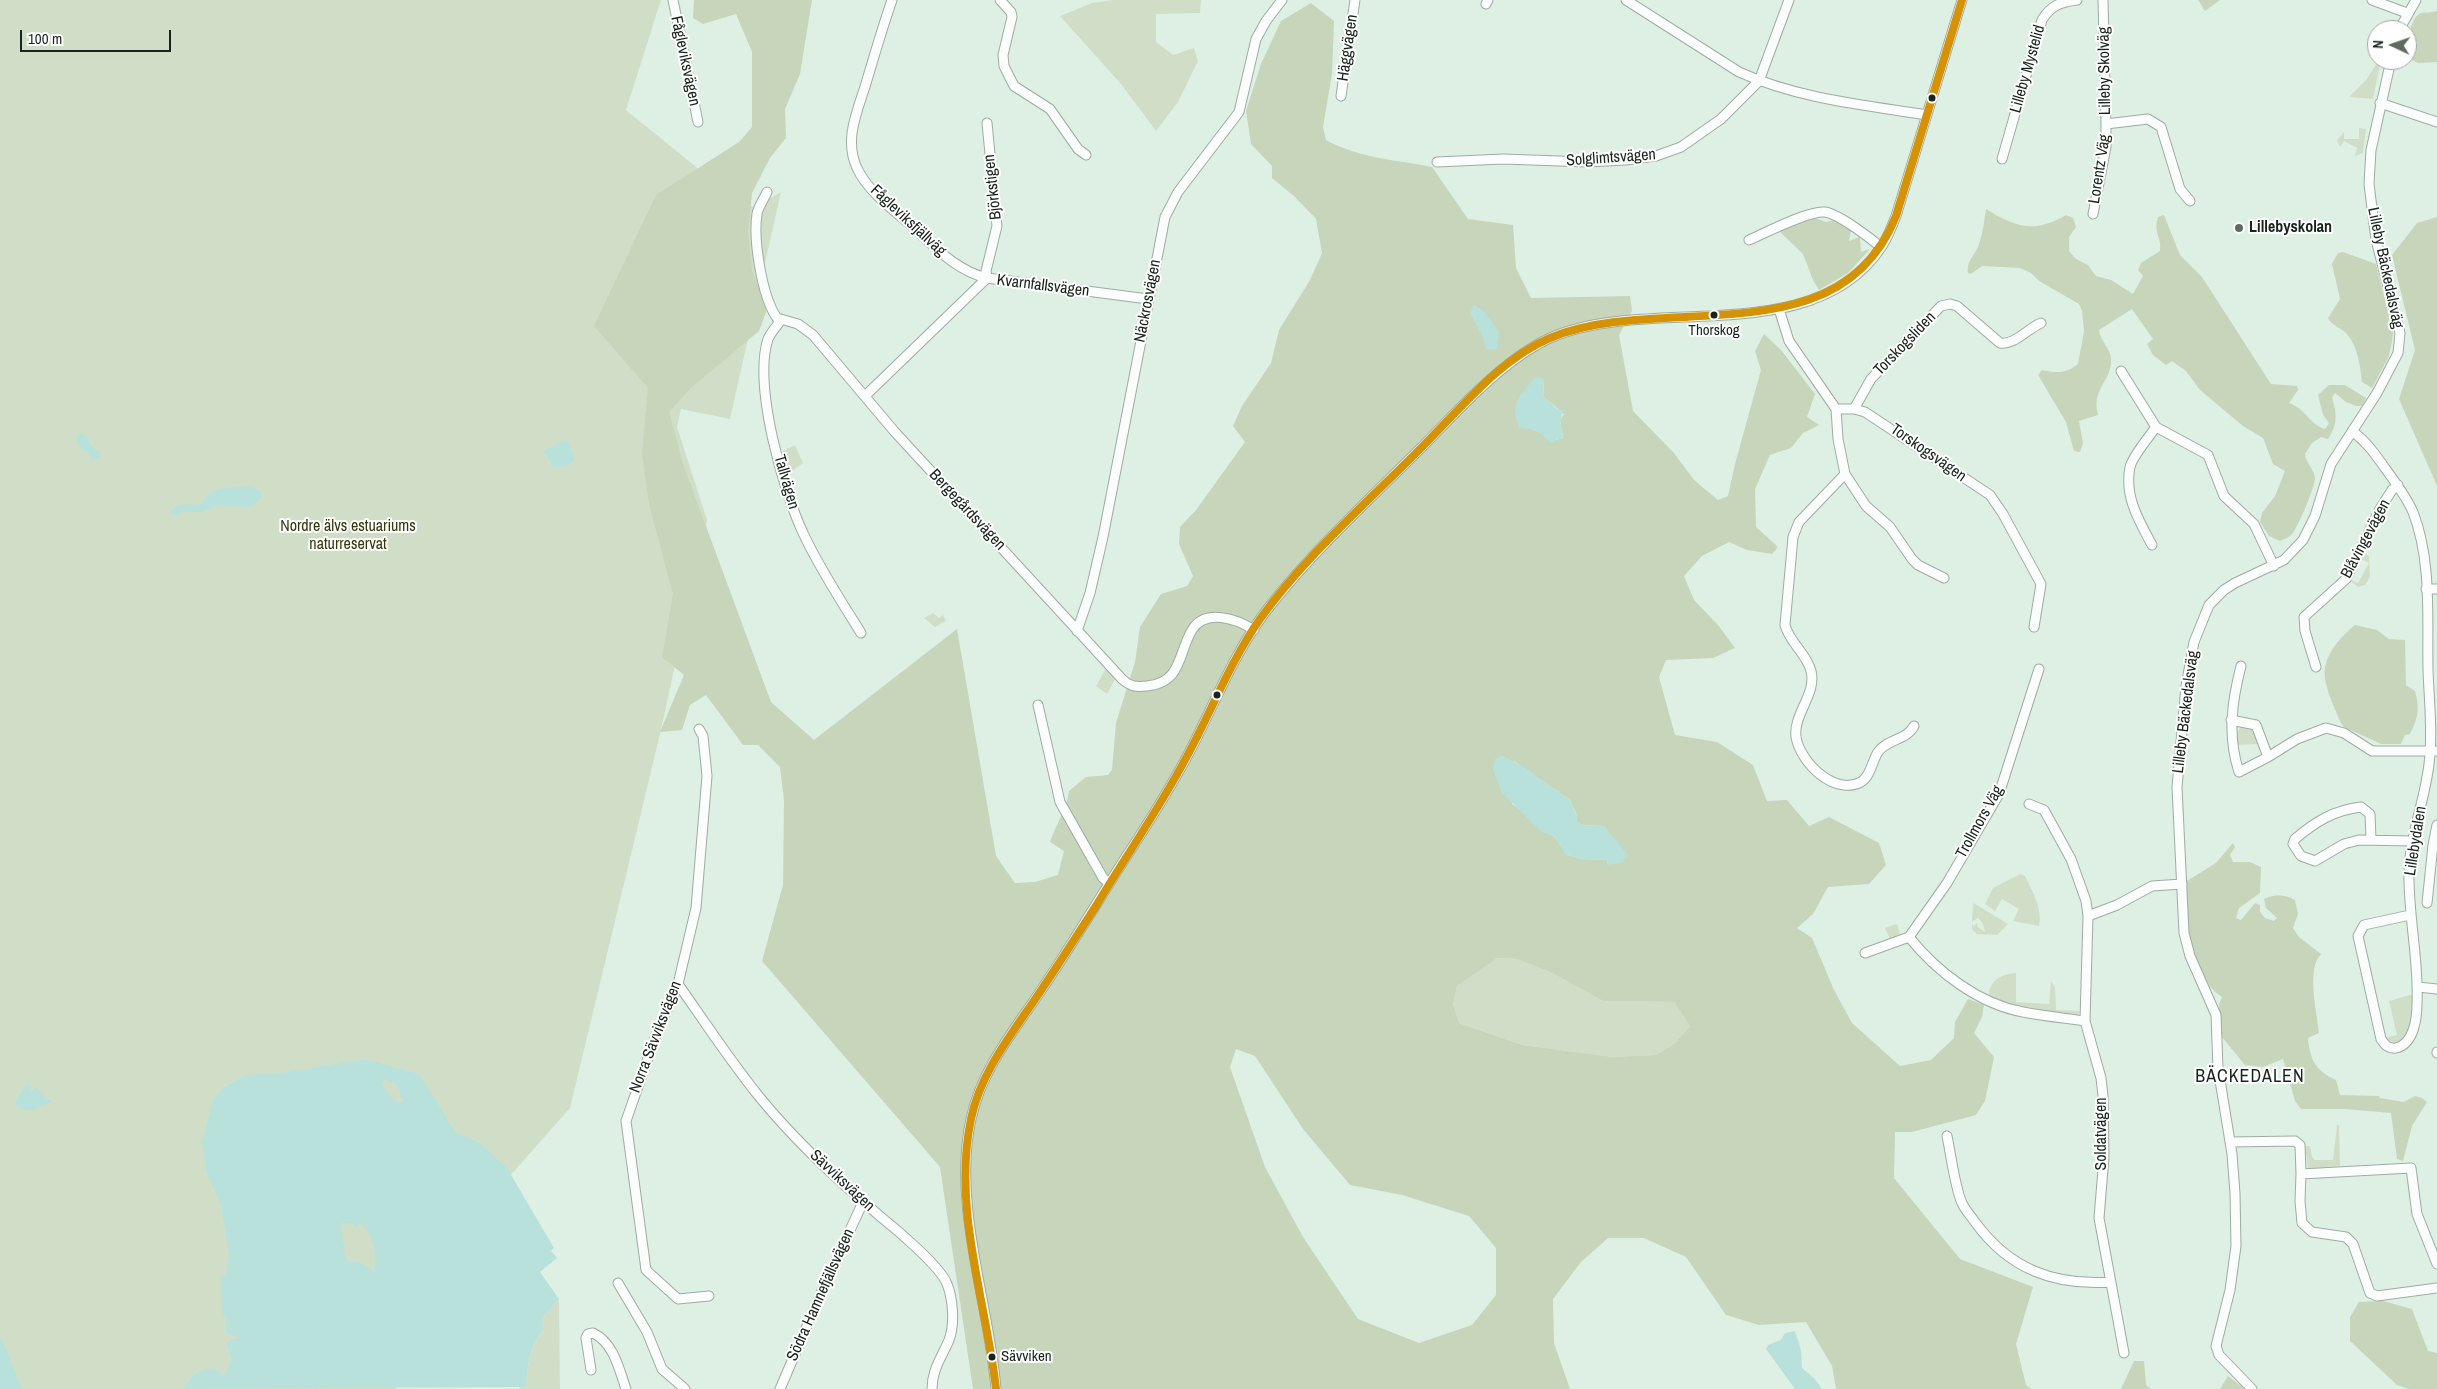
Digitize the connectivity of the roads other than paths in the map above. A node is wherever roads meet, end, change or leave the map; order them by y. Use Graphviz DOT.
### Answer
graph roads {
  1 [pos="673,0"];
  2 [pos="892,0"];
  3 [pos="1000,0"];
  4 [pos="1282,0"];
  5 [pos="1355,0"];
  6 [pos="1626,0"];
  7 [pos="1789,0"];
  8 [pos="1962,0"];
  9 [pos="2077,0"];
  10 [pos="2103,0"];
  11 [pos="2372,0"];
  12 [pos="2416,0"];
  13 [pos="2407,13"];
  14 [pos="2404,20"];
  15 [pos="2388,70"];
  16 [pos="1759,81"];
  17 [pos="1341,96"];
  18 [pos="2380,103"];
  19 [pos="1927,115"];
  20 [pos="698,122"];
  21 [pos="2437,122"];
  22 [pos="987,123"];
  23 [pos="2106,124"];
  24 [pos="1086,155"];
  25 [pos="2002,159"];
  26 [pos="1437,162"];
  27 [pos="767,192"];
  28 [pos="2190,201"];
  29 [pos="2093,214"];
  30 [pos="1749,240"];
  31 [pos="1881,248"];
  32 [pos="988,278"];
  33 [pos="1148,299"];
  34 [pos="1779,309"];
  35 [pos="781,320"];
  36 [pos="2041,323"];
  37 [pos="2121,371"];
  38 [pos="865,396"];
  39 [pos="1836,409"];
  40 [pos="1854,409"];
  41 [pos="2156,428"];
  42 [pos="2352,432"];
  43 [pos="1846,474"];
  44 [pos="2398,485"];
  45 [pos="2152,545"];
  46 [pos="2274,566"];
  47 [pos="1944,578"];
  48 [pos="2426,589"];
  49 [pos="2437,589"];
  50 [pos="2034,627"];
  51 [pos="1077,630"];
  52 [pos="1254,630"];
  53 [pos="861,633"];
  54 [pos="2241,666"];
  55 [pos="2316,667"];
  56 [pos="2040,669"];
  57 [pos="1038,705"];
  58 [pos="2231,720"];
  59 [pos="1914,726"];
  60 [pos="699,729"];
  61 [pos="2433,750"];
  62 [pos="2268,757"];
  63 [pos="2029,804"];
  64 [pos="2437,825"];
  65 [pos="2371,839"];
  66 [pos="2413,841"];
  67 [pos="1109,883"];
  68 [pos="2182,884"];
  69 [pos="2427,903"];
  70 [pos="2410,915"];
  71 [pos="2088,916"];
  72 [pos="1909,937"];
  73 [pos="1865,953"];
  74 [pos="678,984"];
  75 [pos="2418,987"];
  76 [pos="2437,989"];
  77 [pos="2085,1021"];
  78 [pos="1947,1136"];
  79 [pos="2230,1142"];
  80 [pos="2301,1174"];
  81 [pos="863,1202"];
  82 [pos="2437,1264"];
  83 [pos="2111,1282"];
  84 [pos="618,1283"];
  85 [pos="2437,1288"];
  86 [pos="709,1296"];
  87 [pos="2124,1353"];
  88 [pos="591,1370"];
  89 [pos="626,1389"];
  90 [pos="685,1389"];
  91 [pos="780,1389"];
  92 [pos="932,1389"];
  93 [pos="996,1389"];
  94 [pos="2252,1389"];
  1 -- 20 [label="street, Fågleviksvägen"];
  2 -- 32 [label="street, Fågleviksfjällväg"];
  3 -- 24 [label="street"];
  4 -- 33 [label="street, Näckrosvägen"];
  5 -- 17 [label="street, Häggvägen"];
  6 -- 16 [label="street"];
  7 -- 16 [label="street"];
  8 -- 19 [label="street"];
  9 -- 25 [label="street, Lilleby Mystelid"];
  10 -- 23 [label="street, Lilleby Skolväg"];
  11 -- 13 [label="street"];
  12 -- 13 [label="street"];
  13 -- 14 [label="street"];
  15 -- 18 [label="street, Lilleby Bäckedalsväg"];
  16 -- 19 [label="street"];
  16 -- 26 [label="street, Solglimtsvägen"];
  18 -- 21 [label="street"];
  18 -- 42 [label="street, Lilleby Bäckedalsväg"];
  19 -- 31 [label="street"];
  22 -- 32 [label="street, Björkstigen"];
  23 -- 28 [label="street, Lilleby Skolväg"];
  23 -- 29 [label="street, Lorentz Väg"];
  27 -- 35 [label="street"];
  30 -- 31 [label="street"];
  31 -- 34 [label="street"];
  32 -- 33 [label="street, Kvarnfallsvägen"];
  32 -- 38 [label="street, Kvarnfallsvägen"];
  33 -- 51 [label="street, Näckrosvägen"];
  34 -- 39 [label="street"];
  34 -- 52 [label="street"];
  35 -- 38 [label="street, Bergegårdsvägen"];
  35 -- 53 [label="street, Tallvägen"];
  36 -- 40 [label="street, Torskogsliden"];
  37 -- 41 [label="street"];
  38 -- 51 [label="street, Bergegårdsvägen"];
  39 -- 40 [label="street, Torskogsvägen"];
  39 -- 43 [label="street"];
  40 -- 50 [label="street, Torskogsvägen"];
  41 -- 45 [label="street"];
  41 -- 46 [label="street"];
  42 -- 44 [label="street, Lillebydalen"];
  42 -- 46 [label="street, Lilleby Bäckedalsväg"];
  43 -- 47 [label="street"];
  43 -- 59 [label="street"];
  44 -- 48 [label="street, Lillebydalen"];
  44 -- 55 [label="street, Blåvingevägen"];
  46 -- 68 [label="street, Lilleby Bäckedalsväg"];
  48 -- 49 [label="street"];
  48 -- 61 [label="street, Lillebydalen"];
  51 -- 52 [label="street, Bergegårdsvägen"];
  52 -- 67 [label="street"];
  54 -- 58 [label="street"];
  56 -- 72 [label="street, Trollmors Väg"];
  57 -- 67 [label="street"];
  58 -- 62 [label="street"];
  58 -- 62 [label="street"];
  60 -- 74 [label="street, Norra Sävviksvägen"];
  61 -- 62 [label="street"];
  61 -- 66 [label="street, Lillebydalen"];
  63 -- 71 [label="street, Soldatvägen"];
  64 -- 69 [label="street"];
  65 -- 65 [label="street"];
  65 -- 66 [label="street"];
  66 -- 70 [label="street, Lillebydalen"];
  67 -- 93 [label="street"];
  68 -- 71 [label="street"];
  68 -- 79 [label="street, Lilleby Bäckedalsväg"];
  70 -- 75 [label="street, Lillebydalen"];
  70 -- 75 [label="street, Lillebydalen"];
  71 -- 77 [label="street, Soldatvägen"];
  72 -- 73 [label="street"];
  72 -- 77 [label="street"];
  74 -- 81 [label="street, Sävviksvägen"];
  74 -- 86 [label="street, Norra Sävviksvägen"];
  75 -- 76 [label="street"];
  77 -- 83 [label="street, Soldatvägen"];
  78 -- 83 [label="street"];
  79 -- 80 [label="street"];
  79 -- 94 [label="street, Lilleby Bäckedalsväg"];
  80 -- 82 [label="street"];
  80 -- 85 [label="street"];
  81 -- 91 [label="street, Södra Hamnefjällsvägen"];
  81 -- 92 [label="street, Sävviksvägen"];
  83 -- 87 [label="street, Soldatvägen"];
  84 -- 90 [label="street"];
  88 -- 89 [label="street"];
}
